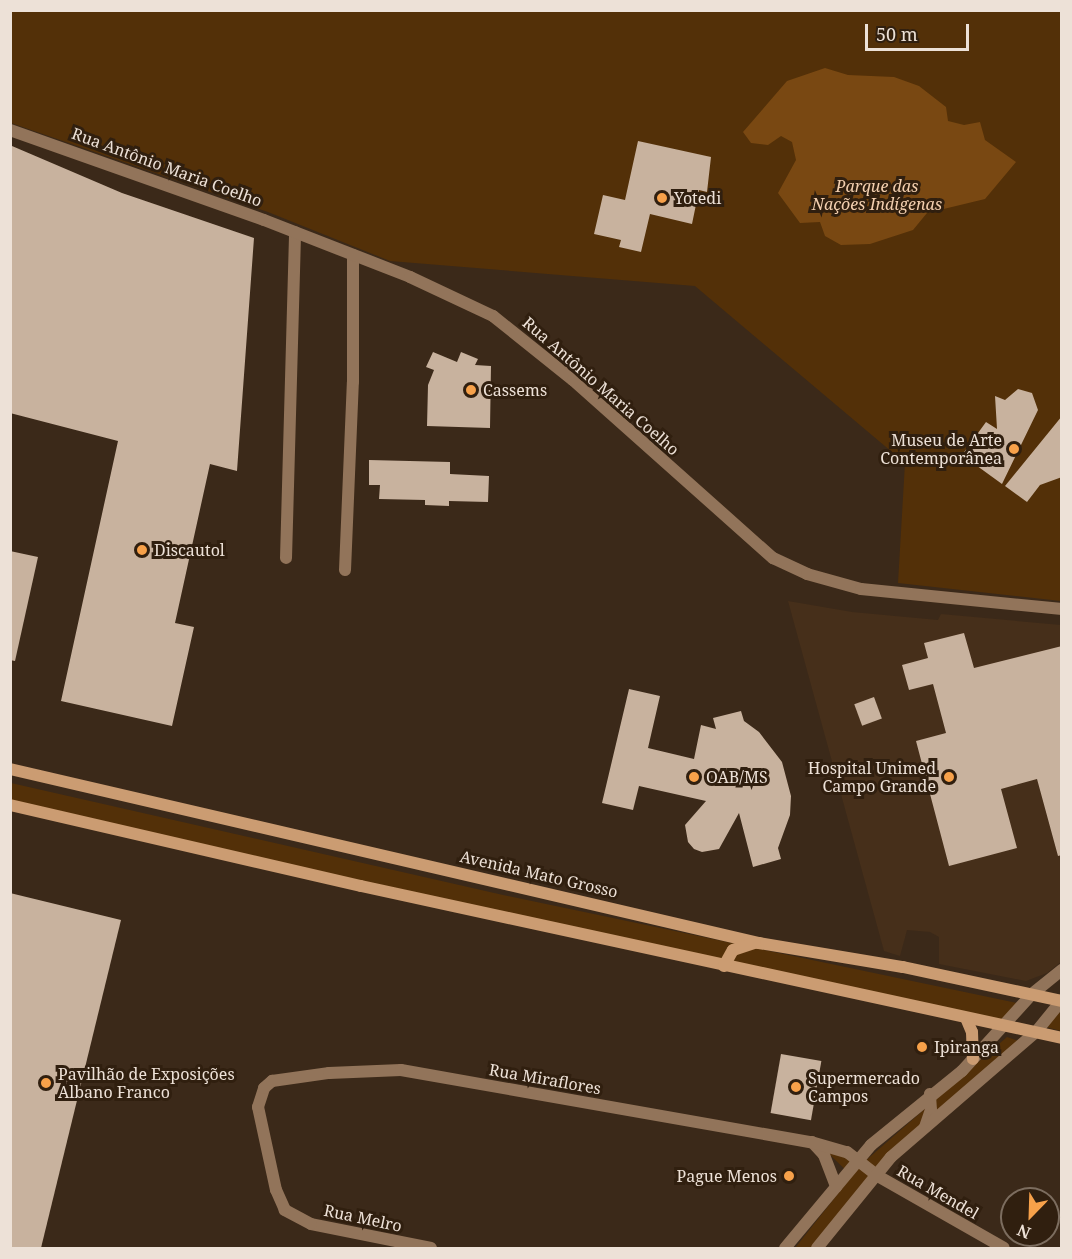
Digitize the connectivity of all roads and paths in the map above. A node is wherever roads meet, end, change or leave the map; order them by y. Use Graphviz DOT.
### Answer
graph roads {
  1 [pos="10,130"];
  2 [pos="295,232"];
  3 [pos="353,255"];
  4 [pos="286,558"];
  5 [pos="345,570"];
  6 [pos="1062,609"];
  7 [pos="10,769"];
  8 [pos="10,806"];
  9 [pos="759,942"];
  10 [pos="724,966"];
  11 [pos="1062,970"];
  12 [pos="1032,994"];
  13 [pos="1061,1000"];
  14 [pos="966,1018"];
  15 [pos="1003,1026"];
  16 [pos="1036,1032"];
  17 [pos="1062,1038"];
  18 [pos="973,1059"];
  19 [pos="272,1081"];
  20 [pos="930,1094"];
  21 [pos="924,1128"];
  22 [pos="811,1142"];
  23 [pos="859,1159"];
  24 [pos="876,1175"];
  25 [pos="836,1187"];
  26 [pos="431,1248"];
  27 [pos="785,1248"];
  28 [pos="817,1248"];
  29 [pos="1004,1248"];
  1 -- 2 [label="street, Rua Antônio Maria Coelho"];
  2 -- 3 [label="street, Rua Antônio Maria Coelho"];
  2 -- 4 [label="street"];
  3 -- 5 [label="street"];
  3 -- 6 [label="street, Rua Antônio Maria Coelho"];
  7 -- 9 [label="main road, Avenida Mato Grosso"];
  8 -- 10 [label="main road"];
  9 -- 10 [label="main road"];
  9 -- 12 [label="main road, Avenida Mato Grosso"];
  10 -- 14 [label="main road"];
  11 -- 12 [label="street"];
  12 -- 13 [label="main road, Avenida Mato Grosso"];
  12 -- 15 [label="street"];
  13 -- 16 [label="street"];
  14 -- 15 [label="main road"];
  14 -- 18 [label="main road"];
  15 -- 16 [label="main road"];
  15 -- 18 [label="street"];
  16 -- 17 [label="main road"];
  16 -- 21 [label="street"];
  18 -- 20 [label="street"];
  19 -- 22 [label="street, Rua Miraflores"];
  19 -- 26 [label="street, Rua Melro"];
  20 -- 21 [label="street"];
  20 -- 23 [label="street"];
  21 -- 24 [label="street"];
  22 -- 23 [label="street, Rua Miraflores"];
  22 -- 25 [label="street"];
  23 -- 24 [label="street, Rua Mendel"];
  23 -- 25 [label="street"];
  24 -- 28 [label="street"];
  24 -- 29 [label="street, Rua Mendel"];
  25 -- 27 [label="street"];
}
